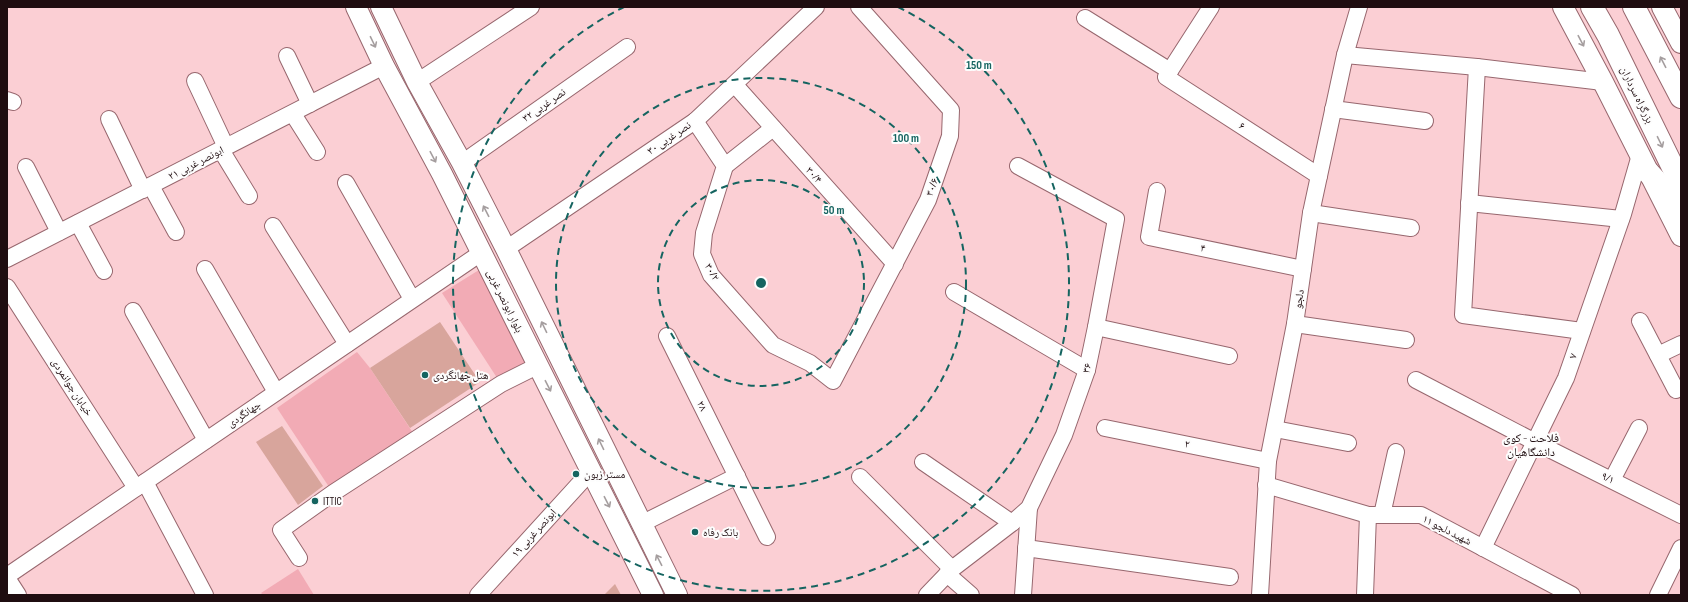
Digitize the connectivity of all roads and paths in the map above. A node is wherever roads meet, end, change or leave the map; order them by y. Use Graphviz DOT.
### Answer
graph roads {
  1 [pos="356,7"];
  2 [pos="381,7"];
  3 [pos="531,7"];
  4 [pos="816,7"];
  5 [pos="859,7"];
  6 [pos="1211,7"];
  7 [pos="1360,7"];
  8 [pos="1563,7"];
  9 [pos="1592,7"];
  10 [pos="1634,7"];
  11 [pos="1662,7"];
  12 [pos="1085,18"];
  13 [pos="1681,43"];
  14 [pos="627,47"];
  15 [pos="1345,55"];
  16 [pos="287,56"];
  17 [pos="384,66"];
  18 [pos="1477,67"];
  19 [pos="1168,74"];
  20 [pos="196,81"];
  21 [pos="417,82"];
  22 [pos="1603,82"];
  23 [pos="734,85"];
  24 [pos="1681,97"];
  25 [pos="310,104"];
  26 [pos="1333,110"];
  27 [pos="292,114"];
  28 [pos="109,119"];
  29 [pos="695,121"];
  30 [pos="1425,121"];
  31 [pos="773,128"];
  32 [pos="224,148"];
  33 [pos="317,152"];
  34 [pos="462,163"];
  35 [pos="1645,164"];
  36 [pos="725,166"];
  37 [pos="1018,166"];
  38 [pos="26,167"];
  39 [pos="1319,176"];
  40 [pos="346,183"];
  41 [pos="1681,184"];
  42 [pos="147,188"];
  43 [pos="1157,191"];
  44 [pos="249,196"];
  45 [pos="1469,203"];
  46 [pos="1681,209"];
  47 [pos="1311,213"];
  48 [pos="1621,219"];
  49 [pos="78,223"];
  50 [pos="273,226"];
  51 [pos="1411,228"];
  52 [pos="59,232"];
  53 [pos="176,232"];
  54 [pos="1681,236"];
  55 [pos="506,249"];
  56 [pos="481,253"];
  57 [pos="7,259"];
  58 [pos="894,264"];
  59 [pos="205,269"];
  60 [pos="1303,269"];
  61 [pos="104,271"];
  62 [pos="7,287"];
  63 [pos="954,292"];
  64 [pos="412,299"];
  65 [pos="133,311"];
  66 [pos="1640,321"];
  67 [pos="1295,324"];
  68 [pos="1096,327"];
  69 [pos="1582,331"];
  70 [pos="667,336"];
  71 [pos="1406,340"];
  72 [pos="347,344"];
  73 [pos="1681,344"];
  74 [pos="1658,355"];
  75 [pos="1228,356"];
  76 [pos="537,366"];
  77 [pos="1087,370"];
  78 [pos="1416,380"];
  79 [pos="833,381"];
  80 [pos="1676,390"];
  81 [pos="276,392"];
  82 [pos="1105,428"];
  83 [pos="1639,428"];
  84 [pos="1275,429"];
  85 [pos="206,440"];
  86 [pos="1535,442"];
  87 [pos="1348,443"];
  88 [pos="1396,452"];
  89 [pos="1268,460"];
  90 [pos="923,462"];
  91 [pos="591,471"];
  92 [pos="737,476"];
  93 [pos="860,477"];
  94 [pos="1612,480"];
  95 [pos="140,485"];
  96 [pos="1266,485"];
  97 [pos="1029,508"];
  98 [pos="1375,515"];
  99 [pos="1681,515"];
  100 [pos="1012,523"];
  101 [pos="641,524"];
  102 [pos="767,537"];
  103 [pos="1026,548"];
  104 [pos="1483,548"];
  105 [pos="1681,548"];
  106 [pos="299,558"];
  107 [pos="950,572"];
  108 [pos="7,577"];
  109 [pos="1230,577"];
  110 [pos="18,595"];
  111 [pos="205,595"];
  112 [pos="478,595"];
  113 [pos="653,595"];
  114 [pos="677,595"];
  115 [pos="927,595"];
  116 [pos="971,595"];
  117 [pos="1023,595"];
  118 [pos="1260,595"];
  119 [pos="1365,595"];
  120 [pos="1572,595"];
  121 [pos="1658,595"];
  1 -- 17 [label="main road, بلوار ابونصر غربی, one-way"];
  2 -- 21 [label="main road"];
  3 -- 21 [label="street"];
  4 -- 23 [label="street, نصر غربی ۳۰"];
  5 -- 58 [label="street, ۳۰/۶"];
  6 -- 19 [label="street"];
  7 -- 15 [label="street, دلجو"];
  8 -- 22 [label="main road, one-way"];
  9 -- 41 [label="highway, بزرگراه سرداران, one-way"];
  24 -- 10 [label="highway, one-way"];
  11 -- 13 [label="main road"];
  12 -- 19 [label="street, ۶"];
  14 -- 34 [label="street, نصر غربی ۳۲"];
  15 -- 18 [label="street"];
  15 -- 26 [label="street, دلجو"];
  16 -- 25 [label="street"];
  17 -- 25 [label="street, ابونصر غربی ۲۱"];
  17 -- 56 [label="main road, بلوار ابونصر غربی, one-way"];
  18 -- 22 [label="street"];
  18 -- 45 [label="street"];
  19 -- 39 [label="street, ۶"];
  20 -- 32 [label="street"];
  21 -- 34 [label="main road"];
  22 -- 35 [label="main road"];
  23 -- 29 [label="street, نصر غربی ۳۰"];
  23 -- 31 [label="street, ۳۰/۴"];
  25 -- 27 [label="street, ابونصر غربی ۲۱"];
  26 -- 30 [label="street"];
  26 -- 39 [label="street, دلجو"];
  27 -- 32 [label="street, ابونصر غربی ۲۱"];
  27 -- 33 [label="street"];
  28 -- 42 [label="street"];
  29 -- 36 [label="street"];
  29 -- 55 [label="street, نصر غربی ۳۰"];
  31 -- 36 [label="street"];
  31 -- 58 [label="street, ۳۰/۴"];
  32 -- 42 [label="street, ابونصر غربی ۲۱"];
  32 -- 44 [label="street"];
  55 -- 34 [label="main road, one-way"];
  35 -- 46 [label="highway"];
  35 -- 48 [label="street, ۷"];
  35 -- 54 [label="main road"];
  36 -- 79 [label="street, ۳۰/۲"];
  37 -- 68 [label="street, ۳۶"];
  38 -- 52 [label="street"];
  39 -- 47 [label="street, دلجو"];
  40 -- 64 [label="street"];
  42 -- 49 [label="street, ابونصر غربی ۲۱"];
  42 -- 53 [label="street"];
  43 -- 60 [label="street, ۴"];
  45 -- 48 [label="street"];
  45 -- 69 [label="street"];
  47 -- 51 [label="street"];
  47 -- 60 [label="street, دلجو"];
  48 -- 69 [label="street, ۷"];
  49 -- 52 [label="street, ابونصر غربی ۲۱"];
  49 -- 61 [label="street"];
  50 -- 72 [label="street"];
  52 -- 57 [label="street, ابونصر غربی ۲۱"];
  101 -- 55 [label="main road, one-way"];
  56 -- 64 [label="street, جهانگردی"];
  56 -- 76 [label="main road, بلوار ابونصر غربی"];
  58 -- 79 [label="street, ۳۰/۶"];
  59 -- 81 [label="street"];
  60 -- 67 [label="street, دلجو"];
  62 -- 95 [label="street, خیابان جوانمردی"];
  63 -- 77 [label="street"];
  64 -- 72 [label="street, جهانگردی"];
  65 -- 85 [label="street"];
  66 -- 74 [label="street"];
  67 -- 71 [label="street"];
  67 -- 84 [label="street, دلجو"];
  68 -- 75 [label="street"];
  68 -- 77 [label="street, ۳۶"];
  69 -- 86 [label="street, ۷"];
  70 -- 92 [label="street, ۲۸"];
  72 -- 81 [label="street, جهانگردی"];
  73 -- 74 [label="street"];
  74 -- 80 [label="street"];
  76 -- 91 [label="main road, بلوار ابونصر غربی, one-way"];
  76 -- 106 [label="street"];
  77 -- 97 [label="street, ۳۶"];
  78 -- 86 [label="street, ۹/۱"];
  81 -- 85 [label="street, جهانگردی"];
  82 -- 89 [label="street, ۲"];
  83 -- 94 [label="street"];
  84 -- 87 [label="street"];
  84 -- 89 [label="street, دلجو"];
  85 -- 95 [label="street, جهانگردی"];
  86 -- 94 [label="street, ۹/۱"];
  86 -- 104 [label="street, ۷"];
  88 -- 98 [label="street"];
  89 -- 96 [label="street, دلجو"];
  90 -- 100 [label="street"];
  91 -- 112 [label="street, ابونصر غربی ۱۹"];
  91 -- 113 [label="main road, بلوار ابونصر غربی, one-way"];
  92 -- 101 [label="street"];
  92 -- 102 [label="street, ۲۸"];
  93 -- 107 [label="street"];
  94 -- 99 [label="street, ۹/۱"];
  95 -- 108 [label="street, جهانگردی"];
  95 -- 111 [label="street, خیابان جوانمردی"];
  96 -- 98 [label="street, شهید دلجو ۱۱"];
  96 -- 118 [label="street, دلجو"];
  97 -- 100 [label="street"];
  97 -- 103 [label="street"];
  98 -- 104 [label="street, شهید دلجو ۱۱"];
  98 -- 119 [label="street"];
  100 -- 107 [label="street"];
  114 -- 101 [label="main road, one-way"];
  103 -- 109 [label="street"];
  103 -- 117 [label="street"];
  104 -- 120 [label="street, شهید دلجو ۱۱"];
  105 -- 121 [label="street"];
  107 -- 115 [label="street"];
  107 -- 116 [label="street"];
  108 -- 110 [label="street"];
}
